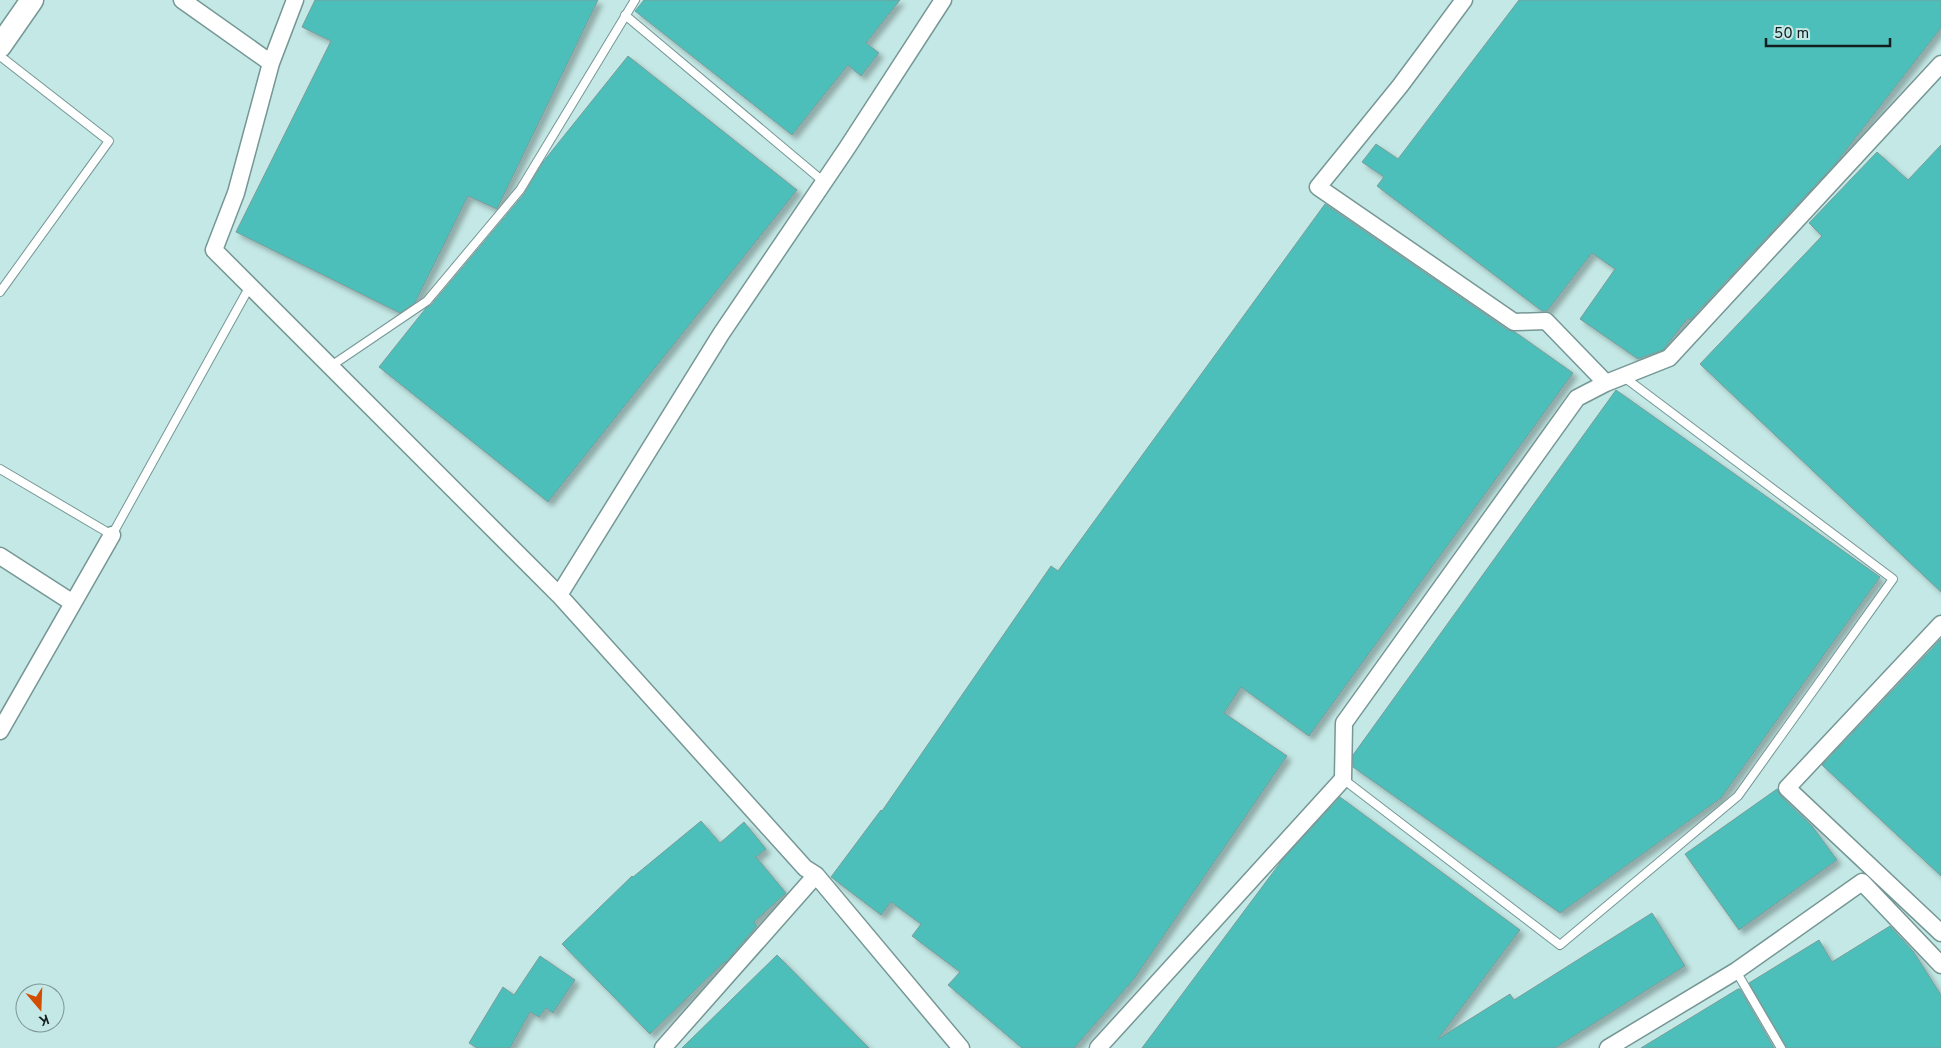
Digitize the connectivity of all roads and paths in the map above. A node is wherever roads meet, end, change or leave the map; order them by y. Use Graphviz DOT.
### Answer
graph roads {
  1 [pos="32,0"];
  2 [pos="182,0"];
  3 [pos="295,0"];
  4 [pos="634,0"];
  5 [pos="943,0"];
  6 [pos="1464,0"];
  7 [pos="625,15"];
  8 [pos="0,46"];
  9 [pos="0,56"];
  10 [pos="271,63"];
  11 [pos="1941,64"];
  12 [pos="824,182"];
  13 [pos="250,286"];
  14 [pos="0,292"];
  15 [pos="330,366"];
  16 [pos="1623,376"];
  17 [pos="1606,383"];
  18 [pos="0,469"];
  19 [pos="112,535"];
  20 [pos="0,556"];
  21 [pos="559,595"];
  22 [pos="73,603"];
  23 [pos="1941,624"];
  24 [pos="0,731"];
  25 [pos="1343,779"];
  26 [pos="816,875"];
  27 [pos="1941,933"];
  28 [pos="1941,965"];
  29 [pos="1736,971"];
  30 [pos="664,1048"];
  31 [pos="961,1048"];
  32 [pos="1098,1048"];
  33 [pos="1608,1048"];
  34 [pos="1781,1048"];
  1 -- 8 [label="street"];
  2 -- 10 [label="street"];
  3 -- 10 [label="street"];
  4 -- 7 [label="lane"];
  5 -- 12 [label="street"];
  6 -- 17 [label="street"];
  7 -- 12 [label="lane"];
  7 -- 15 [label="lane"];
  9 -- 14 [label="lane"];
  10 -- 13 [label="street"];
  11 -- 16 [label="street"];
  12 -- 21 [label="street"];
  13 -- 15 [label="street"];
  13 -- 19 [label="lane"];
  15 -- 21 [label="street"];
  16 -- 17 [label="street"];
  16 -- 25 [label="lane"];
  17 -- 25 [label="street"];
  18 -- 19 [label="lane"];
  19 -- 22 [label="street"];
  20 -- 22 [label="street"];
  21 -- 26 [label="street"];
  22 -- 24 [label="street"];
  23 -- 27 [label="street"];
  25 -- 32 [label="street"];
  26 -- 30 [label="street"];
  26 -- 31 [label="street"];
  28 -- 29 [label="street"];
  29 -- 33 [label="street"];
  29 -- 34 [label="lane"];
}
